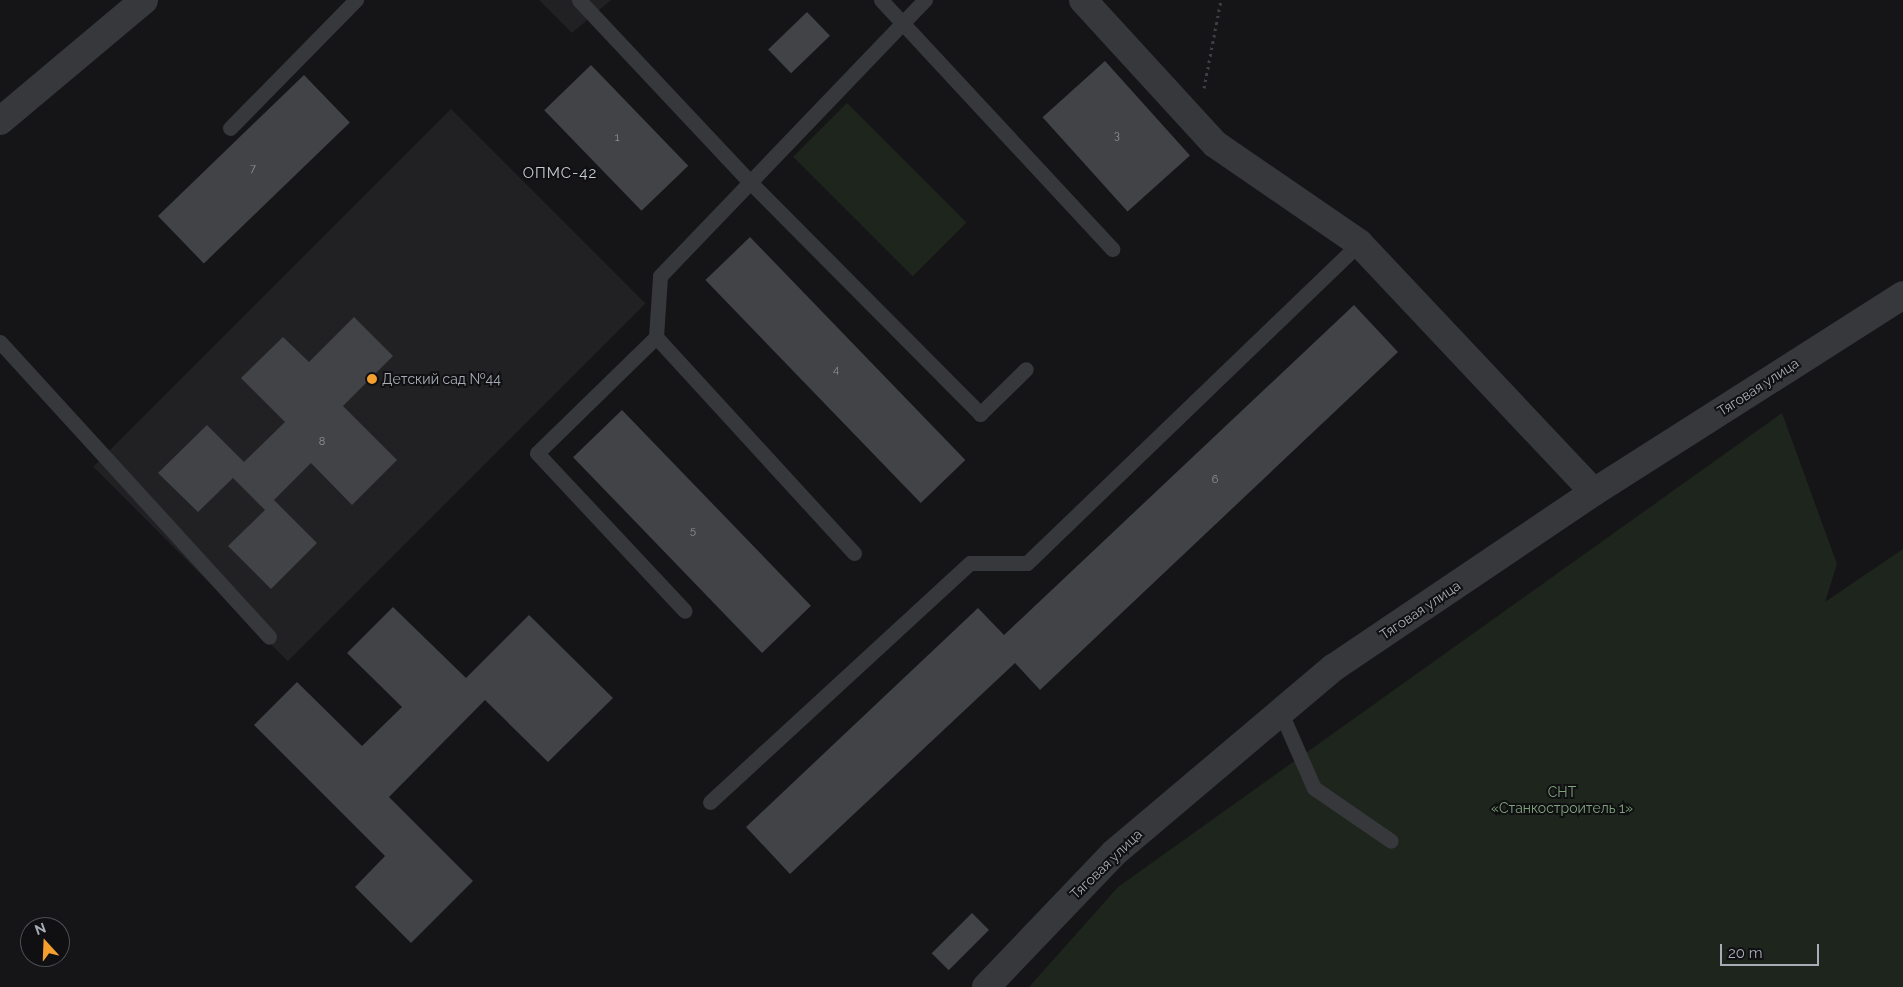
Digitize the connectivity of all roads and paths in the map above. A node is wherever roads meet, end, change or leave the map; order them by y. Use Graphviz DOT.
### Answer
graph roads {
  1 [pos="144,0"];
  2 [pos="356,0"];
  3 [pos="579,0"];
  4 [pos="881,0"];
  5 [pos="926,0"];
  6 [pos="1083,0"];
  7 [pos="1221,0"];
  8 [pos="902,24"];
  9 [pos="0,121"];
  10 [pos="1198,122"];
  11 [pos="230,128"];
  12 [pos="750,182"];
  13 [pos="1359,243"];
  14 [pos="1112,249"];
  15 [pos="1903,295"];
  16 [pos="656,337"];
  17 [pos="0,342"];
  18 [pos="1026,369"];
  19 [pos="1594,492"];
  20 [pos="854,553"];
  21 [pos="685,611"];
  22 [pos="269,637"];
  23 [pos="1281,713"];
  24 [pos="710,802"];
  25 [pos="1391,841"];
  26 [pos="986,987"];
  1 -- 9 [label="street"];
  2 -- 11 [label="lane"];
  3 -- 12 [label="lane"];
  4 -- 8 [label="lane"];
  5 -- 8 [label="lane"];
  6 -- 10 [label="street"];
  7 -- 10 [label="path"];
  8 -- 12 [label="lane"];
  8 -- 14 [label="lane"];
  10 -- 13 [label="street"];
  12 -- 16 [label="lane"];
  12 -- 18 [label="lane"];
  13 -- 19 [label="street"];
  13 -- 24 [label="lane"];
  15 -- 19 [label="street, Тяговая улица"];
  16 -- 20 [label="lane"];
  16 -- 21 [label="lane"];
  17 -- 22 [label="lane"];
  19 -- 23 [label="street, Тяговая улица"];
  23 -- 25 [label="lane"];
  23 -- 26 [label="street, Тяговая улица"];
}
